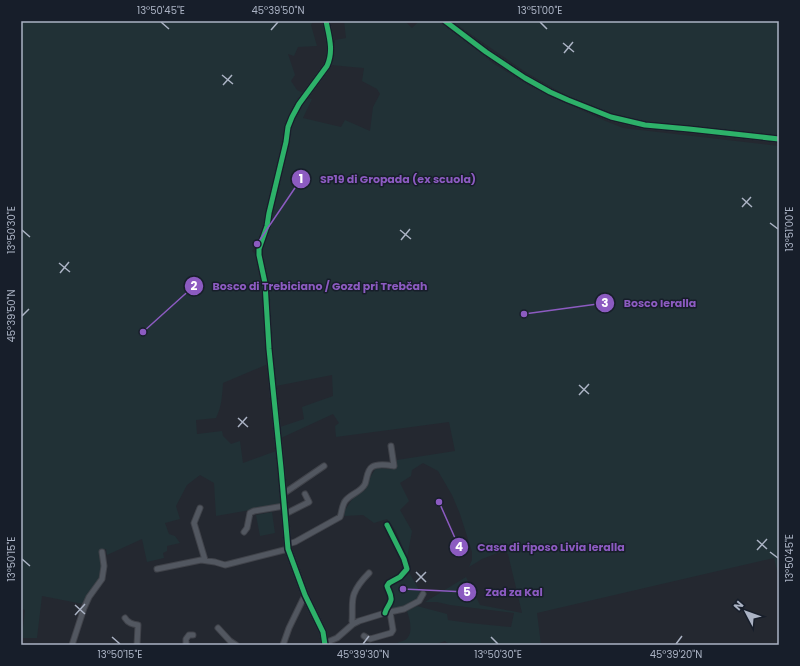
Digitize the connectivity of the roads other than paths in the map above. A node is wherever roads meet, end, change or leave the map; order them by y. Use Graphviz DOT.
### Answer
graph roads {
  1 [pos="326,21"];
  2 [pos="445,21"];
  3 [pos="779,139"];
  4 [pos="391,446"];
  5 [pos="324,466"];
  6 [pos="283,494"];
  7 [pos="305,494"];
  8 [pos="284,506"];
  9 [pos="200,508"];
  10 [pos="285,514"];
  11 [pos="387,525"];
  12 [pos="244,532"];
  13 [pos="288,546"];
  14 [pos="102,552"];
  15 [pos="205,560"];
  16 [pos="157,569"];
  17 [pos="369,573"];
  18 [pos="424,594"];
  19 [pos="305,595"];
  20 [pos="388,613"];
  21 [pos="125,618"];
  22 [pos="353,624"];
  23 [pos="218,628"];
  24 [pos="194,635"];
  25 [pos="364,636"];
  26 [pos="325,644"];
  27 [pos="72,645"];
  28 [pos="137,645"];
  29 [pos="186,645"];
  30 [pos="236,645"];
  31 [pos="282,645"];
  1 -- 6 [label="street"];
  2 -- 3 [label="street"];
  4 -- 13 [label="street"];
  5 -- 6 [label="street"];
  6 -- 8 [label="street"];
  7 -- 10 [label="street"];
  8 -- 10 [label="street"];
  8 -- 12 [label="street"];
  9 -- 15 [label="street"];
  10 -- 13 [label="street"];
  11 -- 20 [label="street"];
  13 -- 15 [label="street"];
  13 -- 19 [label="street"];
  14 -- 27 [label="street"];
  15 -- 16 [label="street"];
  17 -- 22 [label="street"];
  18 -- 20 [label="street"];
  19 -- 26 [label="street"];
  19 -- 31 [label="street"];
  20 -- 22 [label="street"];
  20 -- 25 [label="street"];
  21 -- 28 [label="street"];
  22 -- 26 [label="street"];
  23 -- 30 [label="street"];
  24 -- 29 [label="street"];
}
